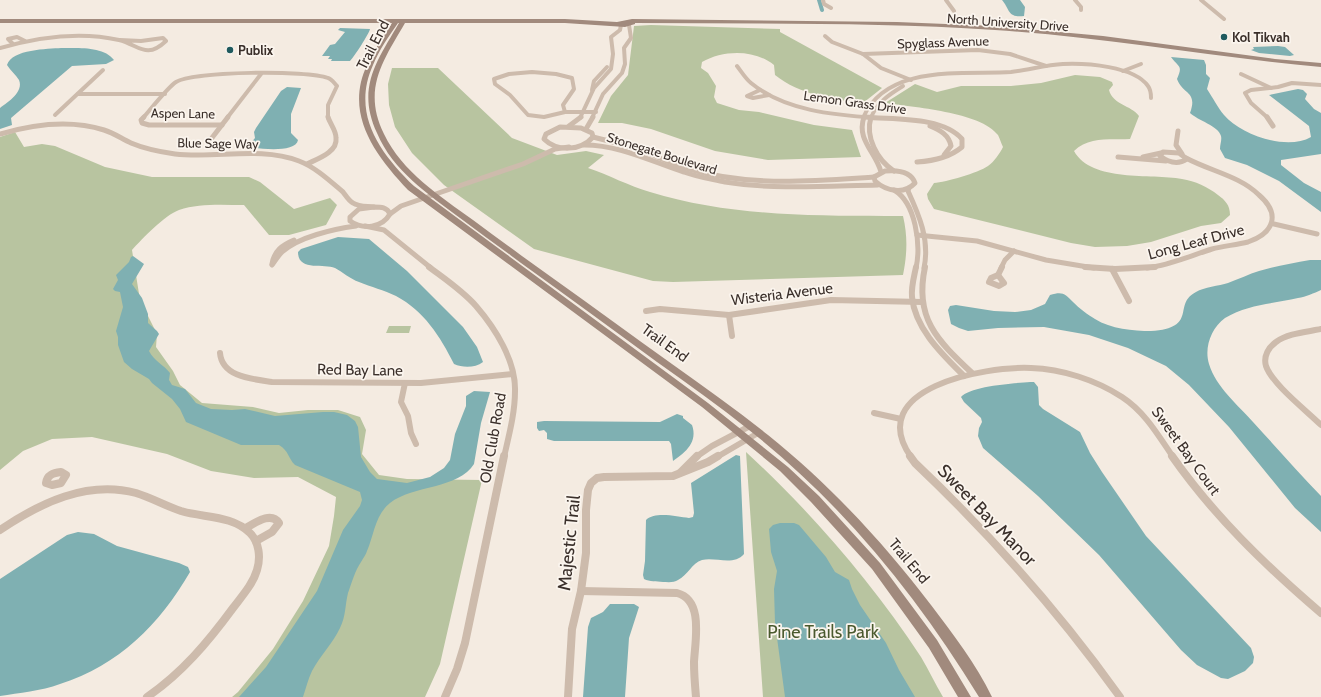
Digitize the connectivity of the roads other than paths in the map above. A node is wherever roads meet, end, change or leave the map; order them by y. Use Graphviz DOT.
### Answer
graph roads {
  1 [pos="823,0"];
  2 [pos="946,0"];
  3 [pos="1075,0"];
  4 [pos="1201,0"];
  5 [pos="830,8"];
  6 [pos="1081,10"];
  7 [pos="954,11"];
  8 [pos="1224,20"];
  9 [pos="0,21"];
  10 [pos="399,21"];
  11 [pos="656,21"];
  12 [pos="621,23"];
  13 [pos="630,25"];
  14 [pos="1027,32"];
  15 [pos="825,36"];
  16 [pos="120,40"];
  17 [pos="25,41"];
  18 [pos="13,44"];
  19 [pos="0,48"];
  20 [pos="863,54"];
  21 [pos="613,55"];
  22 [pos="624,55"];
  23 [pos="612,61"];
  24 [pos="624,61"];
  25 [pos="1141,64"];
  26 [pos="1321,65"];
  27 [pos="737,66"];
  28 [pos="1046,66"];
  29 [pos="1321,68"];
  30 [pos="103,70"];
  31 [pos="1123,71"];
  32 [pos="944,73"];
  33 [pos="261,74"];
  34 [pos="1241,74"];
  35 [pos="909,79"];
  36 [pos="914,81"];
  37 [pos="598,84"];
  38 [pos="608,85"];
  39 [pos="1321,85"];
  40 [pos="1271,88"];
  41 [pos="760,90"];
  42 [pos="592,92"];
  43 [pos="78,94"];
  44 [pos="165,94"];
  45 [pos="603,94"];
  46 [pos="769,95"];
  47 [pos="1151,98"];
  48 [pos="565,112"];
  49 [pos="584,112"];
  50 [pos="596,112"];
  51 [pos="55,115"];
  52 [pos="864,116"];
  53 [pos="871,117"];
  54 [pos="915,121"];
  55 [pos="222,125"];
  56 [pos="569,126"];
  57 [pos="1272,126"];
  58 [pos="586,129"];
  59 [pos="1178,131"];
  60 [pos="0,134"];
  61 [pos="593,137"];
  62 [pos="208,143"];
  63 [pos="548,143"];
  64 [pos="584,145"];
  65 [pos="1176,145"];
  66 [pos="569,147"];
  67 [pos="625,149"];
  68 [pos="548,152"];
  69 [pos="1163,152"];
  70 [pos="1182,154"];
  71 [pos="944,156"];
  72 [pos="1118,157"];
  73 [pos="1137,158"];
  74 [pos="1186,158"];
  75 [pos="917,162"];
  76 [pos="1171,162"];
  77 [pos="1178,162"];
  78 [pos="307,164"];
  79 [pos="894,171"];
  80 [pos="1214,171"];
  81 [pos="881,172"];
  82 [pos="874,177"];
  83 [pos="878,185"];
  84 [pos="908,188"];
  85 [pos="894,190"];
  86 [pos="354,203"];
  87 [pos="401,206"];
  88 [pos="374,207"];
  89 [pos="382,208"];
  90 [pos="353,213"];
  91 [pos="390,214"];
  92 [pos="349,219"];
  93 [pos="386,221"];
  94 [pos="1274,224"];
  95 [pos="357,225"];
  96 [pos="366,226"];
  97 [pos="384,230"];
  98 [pos="1317,234"];
  99 [pos="917,235"];
  100 [pos="925,236"];
  101 [pos="1014,251"];
  102 [pos="1112,269"];
  103 [pos="998,275"];
  104 [pos="1129,301"];
  105 [pos="913,302"];
  106 [pos="922,302"];
  107 [pos="646,311"];
  108 [pos="729,314"];
  109 [pos="1321,329"];
  110 [pos="732,336"];
  111 [pos="220,353"];
  112 [pos="513,374"];
  113 [pos="972,374"];
  114 [pos="964,376"];
  115 [pos="405,383"];
  116 [pos="874,413"];
  117 [pos="901,419"];
  118 [pos="1321,425"];
  119 [pos="754,429"];
  120 [pos="744,435"];
  121 [pos="416,444"];
  122 [pos="680,473"];
  123 [pos="57,484"];
  124 [pos="60,497"];
  125 [pos="246,528"];
  126 [pos="0,530"];
  127 [pos="256,541"];
  128 [pos="581,591"];
  129 [pos="1321,613"];
  130 [pos="147,697"];
  131 [pos="445,697"];
  132 [pos="568,697"];
  133 [pos="696,697"];
  134 [pos="965,697"];
  135 [pos="986,697"];
  136 [pos="1120,697"];
  1 -- 5 [label="street"];
  2 -- 7 [label="street"];
  3 -- 6 [label="street"];
  4 -- 8 [label="street"];
  9 -- 10 [label="street"];
  10 -- 12 [label="street"];
  10 -- 119 [label="street, Trail End"];
  10 -- 120 [label="street, Trail End"];
  11 -- 13 [label="street"];
  11 -- 13 [label="street"];
  11 -- 14 [label="street, North University Drive"];
  12 -- 13 [label="street"];
  12 -- 21 [label="street"];
  13 -- 22 [label="street"];
  14 -- 26 [label="street, North University Drive"];
  14 -- 29 [label="street, North University Drive"];
  15 -- 20 [label="street"];
  16 -- 16 [label="street"];
  16 -- 17 [label="street"];
  17 -- 18 [label="street"];
  17 -- 18 [label="street"];
  18 -- 19 [label="street"];
  20 -- 28 [label="street, Spyglass Avenue"];
  20 -- 35 [label="street"];
  21 -- 22 [label="street"];
  21 -- 23 [label="street"];
  22 -- 24 [label="street"];
  23 -- 37 [label="street"];
  23 -- 42 [label="street"];
  24 -- 38 [label="street"];
  24 -- 45 [label="street"];
  25 -- 31 [label="street"];
  27 -- 41 [label="street, Lemon Grass Drive"];
  28 -- 31 [label="street"];
  28 -- 32 [label="street"];
  30 -- 43 [label="street"];
  31 -- 47 [label="street"];
  32 -- 35 [label="street"];
  32 -- 36 [label="street"];
  33 -- 44 [label="street"];
  33 -- 55 [label="street"];
  33 -- 78 [label="street"];
  34 -- 40 [label="street"];
  35 -- 36 [label="street"];
  35 -- 52 [label="street"];
  36 -- 53 [label="street"];
  37 -- 38 [label="street"];
  37 -- 42 [label="street"];
  38 -- 45 [label="street"];
  39 -- 40 [label="street"];
  40 -- 57 [label="street"];
  41 -- 46 [label="street, Lemon Grass Drive"];
  41 -- 46 [label="street, Lemon Grass Drive"];
  42 -- 49 [label="street"];
  43 -- 44 [label="street"];
  43 -- 51 [label="street"];
  44 -- 55 [label="street, Aspen Lane"];
  45 -- 50 [label="street"];
  46 -- 52 [label="street, Lemon Grass Drive"];
  48 -- 48 [label="street"];
  48 -- 49 [label="street"];
  49 -- 50 [label="street"];
  49 -- 56 [label="street"];
  50 -- 58 [label="street"];
  52 -- 53 [label="street, Lemon Grass Drive"];
  52 -- 81 [label="street"];
  53 -- 54 [label="street, Lemon Grass Drive"];
  53 -- 79 [label="street"];
  54 -- 71 [label="street, Lemon Grass Drive"];
  54 -- 71 [label="street, Lemon Grass Drive"];
  55 -- 62 [label="street"];
  56 -- 58 [label="street"];
  56 -- 63 [label="street"];
  58 -- 61 [label="street"];
  59 -- 65 [label="street"];
  60 -- 78 [label="street, Blue Sage Way"];
  61 -- 64 [label="street"];
  61 -- 67 [label="street, Stonegate Boulevard"];
  63 -- 66 [label="street"];
  63 -- 68 [label="street"];
  64 -- 66 [label="street, Stonegate Boulevard"];
  64 -- 67 [label="street, Stonegate Boulevard"];
  65 -- 69 [label="street"];
  65 -- 70 [label="street"];
  66 -- 68 [label="street"];
  67 -- 82 [label="street, Stonegate Boulevard"];
  67 -- 83 [label="street, Stonegate Boulevard"];
  68 -- 87 [label="street"];
  69 -- 70 [label="street"];
  69 -- 73 [label="street"];
  69 -- 76 [label="street"];
  70 -- 74 [label="street"];
  71 -- 75 [label="street, Lemon Grass Drive"];
  72 -- 73 [label="street"];
  73 -- 76 [label="street"];
  74 -- 77 [label="street"];
  74 -- 80 [label="street"];
  76 -- 77 [label="street"];
  77 -- 80 [label="street"];
  78 -- 86 [label="street, Blue Sage Way"];
  79 -- 81 [label="street"];
  79 -- 84 [label="street"];
  80 -- 94 [label="street"];
  81 -- 82 [label="street"];
  82 -- 83 [label="street"];
  83 -- 85 [label="street, Stonegate Boulevard"];
  84 -- 85 [label="street"];
  84 -- 100 [label="street"];
  85 -- 99 [label="street"];
  86 -- 88 [label="street, Blue Sage Way"];
  86 -- 90 [label="street"];
  87 -- 89 [label="street"];
  87 -- 91 [label="street"];
  88 -- 89 [label="street, Blue Sage Way"];
  88 -- 90 [label="street"];
  89 -- 91 [label="street"];
  90 -- 92 [label="street"];
  91 -- 93 [label="street"];
  92 -- 95 [label="street"];
  92 -- 95 [label="street"];
  93 -- 96 [label="street"];
  93 -- 97 [label="street"];
  94 -- 98 [label="street"];
  94 -- 102 [label="street, Long Leaf Drive"];
  95 -- 96 [label="street"];
  96 -- 97 [label="street, Old Club Road"];
  97 -- 112 [label="street, Old Club Road"];
  99 -- 100 [label="street, Long Leaf Drive"];
  99 -- 105 [label="street"];
  100 -- 101 [label="street, Long Leaf Drive"];
  100 -- 106 [label="street"];
  101 -- 102 [label="street, Long Leaf Drive"];
  101 -- 103 [label="street"];
  102 -- 104 [label="street"];
  105 -- 106 [label="street, Wisteria Avenue"];
  105 -- 108 [label="street, Wisteria Avenue"];
  105 -- 114 [label="street"];
  106 -- 113 [label="street"];
  107 -- 108 [label="street, Wisteria Avenue"];
  108 -- 110 [label="street"];
  109 -- 118 [label="street"];
  111 -- 115 [label="street, Red Bay Lane"];
  112 -- 115 [label="street, Red Bay Lane"];
  112 -- 131 [label="street, Old Club Road"];
  113 -- 114 [label="street"];
  113 -- 129 [label="street, Sweet Bay Court"];
  114 -- 117 [label="street"];
  115 -- 121 [label="street"];
  116 -- 117 [label="street"];
  117 -- 136 [label="street, Sweet Bay Manor"];
  119 -- 120 [label="street, Majestic Trail"];
  119 -- 120 [label="street, Majestic Trail"];
  119 -- 135 [label="street, Trail End"];
  120 -- 122 [label="street, Majestic Trail"];
  120 -- 122 [label="street, Majestic Trail"];
  120 -- 134 [label="street, Trail End"];
  122 -- 128 [label="street, Majestic Trail"];
  123 -- 124 [label="street"];
  124 -- 125 [label="street"];
  124 -- 126 [label="street"];
  125 -- 127 [label="street"];
  125 -- 127 [label="street"];
  127 -- 130 [label="street"];
  128 -- 132 [label="street, Majestic Trail"];
  128 -- 133 [label="street"];
}
